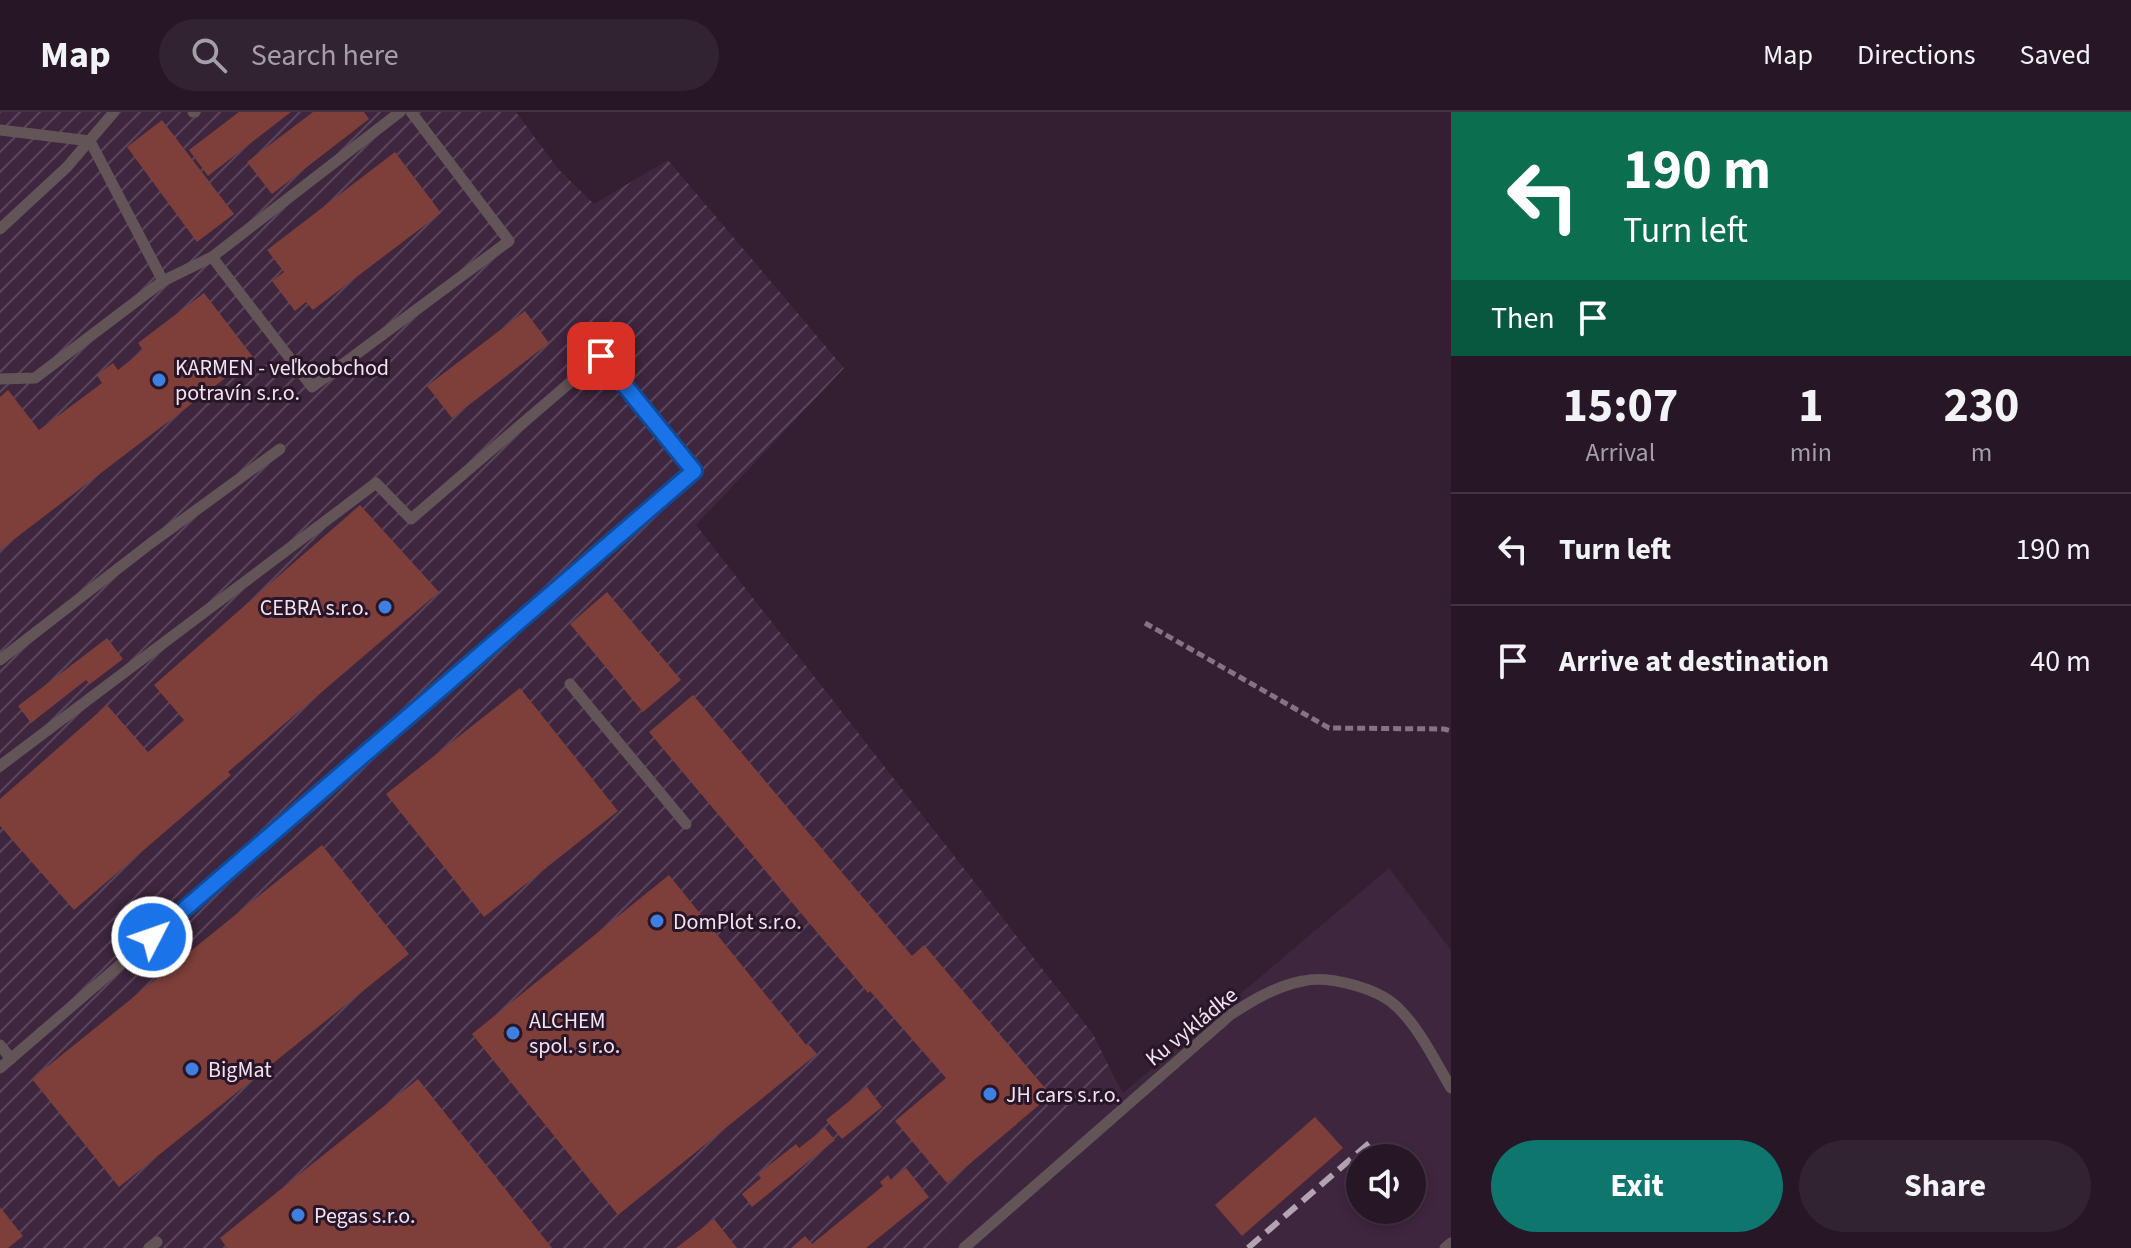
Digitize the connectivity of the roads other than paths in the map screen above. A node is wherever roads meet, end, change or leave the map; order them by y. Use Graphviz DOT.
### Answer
graph roads {
  1 [pos="114,112"];
  2 [pos="400,112"];
  3 [pos="411,112"];
  4 [pos="0,130"];
  5 [pos="90,141"];
  6 [pos="0,229"];
  7 [pos="212,257"];
  8 [pos="163,281"];
  9 [pos="0,379"];
  10 [pos="280,449"];
  11 [pos="0,660"];
  12 [pos="570,684"];
  13 [pos="0,766"];
  14 [pos="686,824"];
  15 [pos="0,1045"];
  16 [pos="11,1059"];
  17 [pos="0,1068"];
  18 [pos="1451,1088"];
  19 [pos="1451,1243"];
  20 [pos="964,1248"];
  21 [pos="1445,1248"];
  1 -- 5 [label="lane"];
  2 -- 7 [label="lane"];
  3 -- 7 [label="lane"];
  4 -- 5 [label="lane"];
  5 -- 6 [label="lane"];
  5 -- 8 [label="lane"];
  7 -- 8 [label="lane"];
  8 -- 9 [label="lane"];
  10 -- 11 [label="lane"];
  12 -- 14 [label="lane"];
  13 -- 16 [label="lane"];
  15 -- 16 [label="lane"];
  16 -- 17 [label="lane"];
  18 -- 20 [label="lane, Ku vykládke"];
  19 -- 21 [label="lane"];
}
